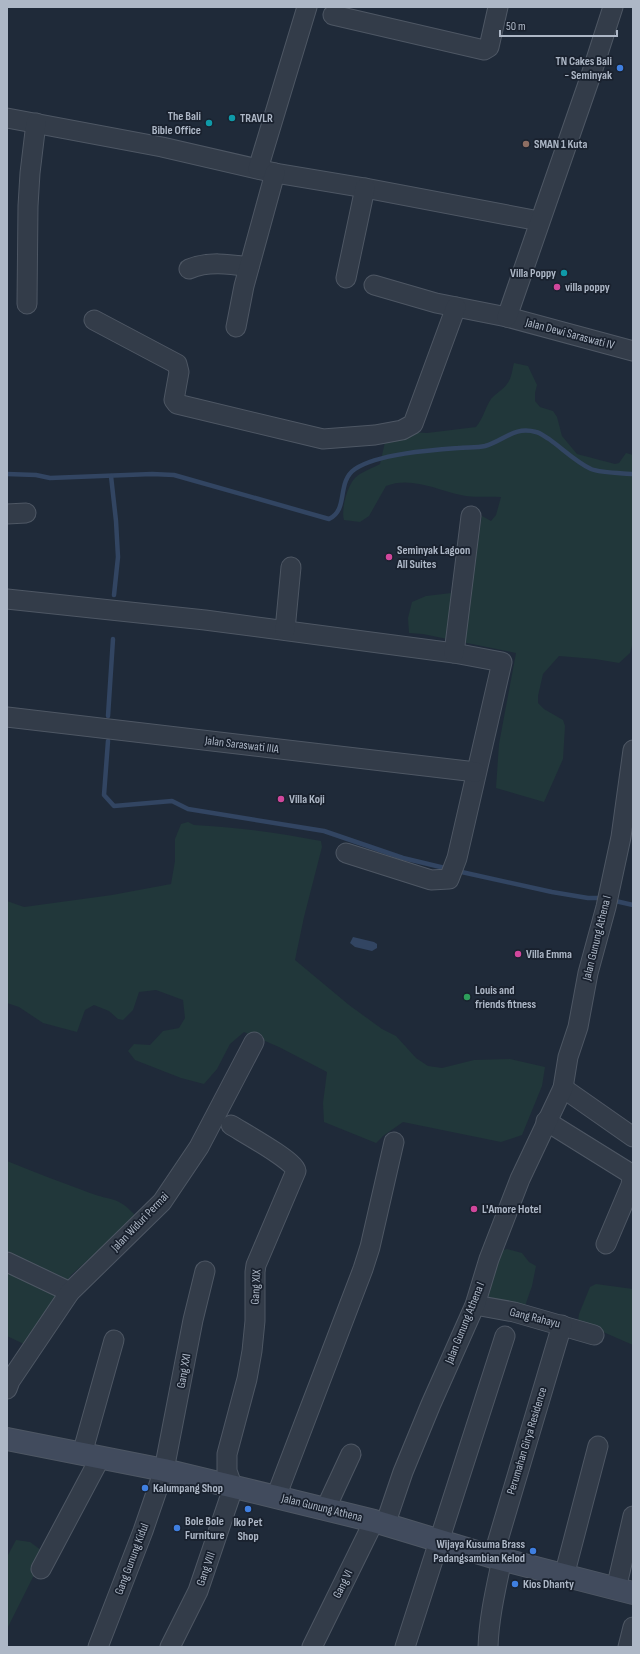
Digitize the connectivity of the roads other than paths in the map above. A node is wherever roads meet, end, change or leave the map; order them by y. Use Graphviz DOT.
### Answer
graph roads {
  1 [pos="307,7"];
  2 [pos="498,7"];
  3 [pos="613,7"];
  4 [pos="333,15"];
  5 [pos="7,118"];
  6 [pos="36,123"];
  7 [pos="266,171"];
  8 [pos="365,188"];
  9 [pos="539,221"];
  10 [pos="249,267"];
  11 [pos="189,269"];
  12 [pos="346,278"];
  13 [pos="374,286"];
  14 [pos="26,304"];
  15 [pos="456,307"];
  16 [pos="507,317"];
  17 [pos="94,320"];
  18 [pos="236,327"];
  19 [pos="633,351"];
  20 [pos="26,513"];
  21 [pos="7,514"];
  22 [pos="471,516"];
  23 [pos="291,567"];
  24 [pos="7,599"];
  25 [pos="285,630"];
  26 [pos="454,653"];
  27 [pos="7,717"];
  28 [pos="633,750"];
  29 [pos="476,772"];
  30 [pos="346,853"];
  31 [pos="254,1042"];
  32 [pos="563,1088"];
  33 [pos="546,1121"];
  34 [pos="230,1125"];
  35 [pos="633,1136"];
  36 [pos="394,1142"];
  37 [pos="606,1244"];
  38 [pos="7,1262"];
  39 [pos="205,1271"];
  40 [pos="70,1292"];
  41 [pos="475,1305"];
  42 [pos="562,1325"];
  43 [pos="594,1335"];
  44 [pos="505,1336"];
  45 [pos="114,1340"];
  46 [pos="8,1383"];
  47 [pos="7,1439"];
  48 [pos="598,1446"];
  49 [pos="351,1454"];
  50 [pos="91,1456"];
  51 [pos="164,1470"];
  52 [pos="234,1488"];
  53 [pos="276,1497"];
  54 [pos="325,1510"];
  55 [pos="633,1516"];
  56 [pos="380,1523"];
  57 [pos="440,1541"];
  58 [pos="497,1558"];
  59 [pos="42,1569"];
  60 [pos="564,1576"];
  61 [pos="624,1591"];
  62 [pos="633,1627"];
  63 [pos="98,1647"];
  64 [pos="170,1647"];
  65 [pos="312,1647"];
  66 [pos="405,1647"];
  67 [pos="488,1647"];
  68 [pos="628,1647"];
  1 -- 7 [label="street"];
  2 -- 4 [label="street"];
  3 -- 9 [label="street"];
  5 -- 6 [label="street"];
  6 -- 7 [label="street"];
  6 -- 14 [label="street"];
  7 -- 8 [label="street"];
  7 -- 10 [label="street"];
  8 -- 9 [label="street"];
  8 -- 12 [label="street"];
  9 -- 16 [label="street"];
  10 -- 11 [label="street"];
  10 -- 18 [label="street"];
  13 -- 15 [label="street, Jalan Dewi Saraswati IV"];
  15 -- 16 [label="street, Jalan Dewi Saraswati IV"];
  15 -- 17 [label="street"];
  16 -- 19 [label="street, Jalan Dewi Saraswati IV"];
  20 -- 21 [label="street"];
  22 -- 26 [label="street"];
  23 -- 25 [label="street"];
  24 -- 25 [label="street"];
  25 -- 26 [label="street"];
  26 -- 29 [label="street"];
  27 -- 29 [label="street, Jalan Saraswati IIIA"];
  28 -- 32 [label="street, Jalan Gunung Athena I"];
  29 -- 30 [label="street"];
  31 -- 40 [label="street, Jalan Widuri Permai"];
  32 -- 33 [label="street, Jalan Gunung Athena I"];
  32 -- 35 [label="street"];
  33 -- 37 [label="street"];
  33 -- 41 [label="street, Jalan Gunung Athena I"];
  34 -- 52 [label="street, Gang XIX"];
  36 -- 53 [label="street"];
  38 -- 40 [label="street"];
  39 -- 51 [label="street, Gang XXI"];
  40 -- 46 [label="street, Jalan Widuri Permai"];
  41 -- 42 [label="street, Gang Rahayu"];
  41 -- 56 [label="street, Jalan Gunung Athena I"];
  42 -- 43 [label="street, Gang Rahayu"];
  42 -- 58 [label="street, Perumahan Girya Residence"];
  44 -- 57 [label="street"];
  45 -- 50 [label="street"];
  47 -- 50 [label="street, Jalan Gunung Athena"];
  48 -- 60 [label="street"];
  49 -- 54 [label="street"];
  50 -- 51 [label="street, Jalan Gunung Athena"];
  50 -- 59 [label="street"];
  51 -- 52 [label="street, Jalan Gunung Athena"];
  51 -- 63 [label="street, Gang Gunung Kidul"];
  52 -- 53 [label="street, Jalan Gunung Athena"];
  52 -- 64 [label="street, Gang VIII"];
  53 -- 54 [label="street, Jalan Gunung Athena"];
  54 -- 56 [label="street, Jalan Gunung Athena"];
  55 -- 61 [label="street"];
  56 -- 57 [label="street, Jalan Gunung Athena"];
  56 -- 65 [label="street, Gang VI"];
  57 -- 58 [label="street, Jalan Gunung Athena"];
  57 -- 66 [label="street"];
  58 -- 60 [label="street, Jalan Gunung Athena"];
  58 -- 67 [label="street, Perumahan Girya Residence"];
  60 -- 61 [label="street, Jalan Gunung Athena"];
  62 -- 68 [label="street"];
}
